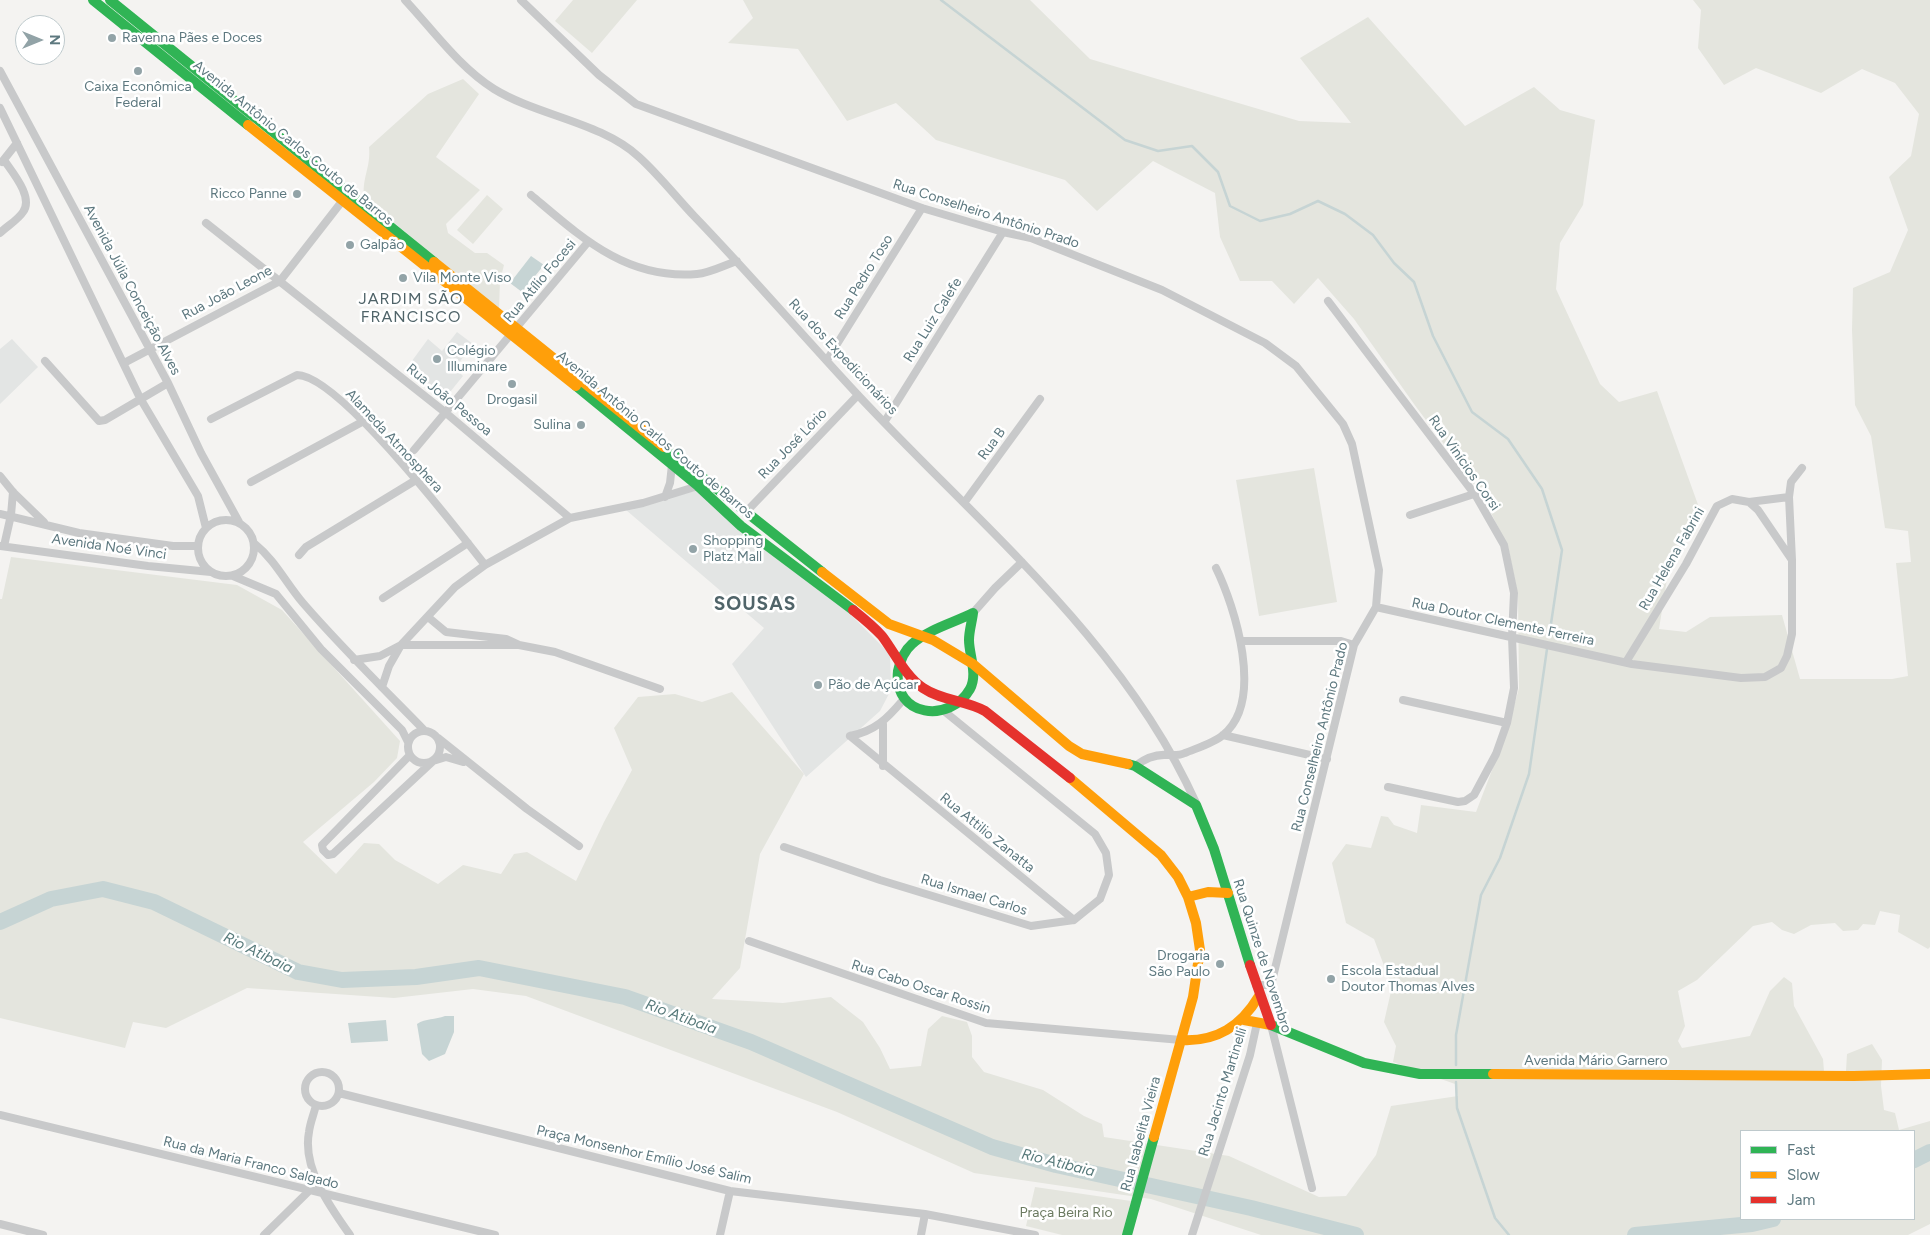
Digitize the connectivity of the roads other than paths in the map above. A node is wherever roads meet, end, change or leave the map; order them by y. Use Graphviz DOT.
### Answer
graph roads {
  1 [pos="92,0"];
  2 [pos="110,0"];
  3 [pos="520,0"];
  4 [pos="409,2"];
  5 [pos="0,71"];
  6 [pos="0,108"];
  7 [pos="17,143"];
  8 [pos="2,161"];
  9 [pos="531,195"];
  10 [pos="343,200"];
  11 [pos="922,208"];
  12 [pos="206,223"];
  13 [pos="1003,232"];
  14 [pos="0,233"];
  15 [pos="588,242"];
  16 [pos="737,261"];
  17 [pos="280,281"];
  18 [pos="1328,301"];
  19 [pos="514,331"];
  20 [pos="148,349"];
  21 [pos="827,360"];
  22 [pos="45,361"];
  23 [pos="124,363"];
  24 [pos="168,383"];
  25 [pos="858,395"];
  26 [pos="140,398"];
  27 [pos="1040,399"];
  28 [pos="446,413"];
  29 [pos="212,419"];
  30 [pos="885,421"];
  31 [pos="362,422"];
  32 [pos="414,450"];
  33 [pos="672,465"];
  34 [pos="1802,468"];
  35 [pos="0,476"];
  36 [pos="416,480"];
  37 [pos="251,482"];
  38 [pos="698,486"];
  39 [pos="13,492"];
  40 [pos="1474,494"];
  41 [pos="665,497"];
  42 [pos="1789,498"];
  43 [pos="1749,502"];
  44 [pos="964,503"];
  45 [pos="747,511"];
  46 [pos="0,514"];
  47 [pos="11,515"];
  48 [pos="1410,516"];
  49 [pos="570,518"];
  50 [pos="239,522"];
  51 [pos="46,523"];
  52 [pos="206,528"];
  53 [pos="468,543"];
  54 [pos="254,544"];
  55 [pos="2,546"];
  56 [pos="198,546"];
  57 [pos="299,555"];
  58 [pos="1792,560"];
  59 [pos="1022,562"];
  60 [pos="485,565"];
  61 [pos="1216,568"];
  62 [pos="211,572"];
  63 [pos="232,576"];
  64 [pos="383,598"];
  65 [pos="1376,607"];
  66 [pos="973,613"];
  67 [pos="428,617"];
  68 [pos="1512,636"];
  69 [pos="921,637"];
  70 [pos="1240,641"];
  71 [pos="400,645"];
  72 [pos="519,645"];
  73 [pos="1354,645"];
  74 [pos="354,660"];
  75 [pos="901,661"];
  76 [pos="1626,662"];
  77 [pos="973,664"];
  78 [pos="382,687"];
  79 [pos="660,689"];
  80 [pos="903,700"];
  81 [pos="1403,700"];
  82 [pos="960,702"];
  83 [pos="944,711"];
  84 [pos="1507,723"];
  85 [pos="883,724"];
  86 [pos="424,730"];
  87 [pos="1223,735"];
  88 [pos="438,738"];
  89 [pos="408,742"];
  90 [pos="410,755"];
  91 [pos="1171,755"];
  92 [pos="1327,758"];
  93 [pos="432,761"];
  94 [pos="883,766"];
  95 [pos="1135,766"];
  96 [pos="476,769"];
  97 [pos="1388,787"];
  98 [pos="1196,805"];
  99 [pos="580,846"];
  100 [pos="784,847"];
  101 [pos="1228,893"];
  102 [pos="1188,897"];
  103 [pos="1074,920"];
  104 [pos="749,941"];
  105 [pos="1256,985"];
  106 [pos="1259,996"];
  107 [pos="1244,1020"];
  108 [pos="1257,1023"];
  109 [pos="1271,1025"];
  110 [pos="1180,1040"];
  111 [pos="1930,1074"];
  112 [pos="340,1093"];
  113 [pos="316,1105"];
  114 [pos="0,1115"];
  115 [pos="1312,1188"];
  116 [pos="310,1190"];
  117 [pos="730,1190"];
  118 [pos="321,1192"];
  119 [pos="925,1214"];
  120 [pos="0,1224"];
  121 [pos="1026,1234"];
  122 [pos="43,1235"];
  123 [pos="264,1235"];
  124 [pos="350,1235"];
  125 [pos="495,1235"];
  126 [pos="720,1235"];
  127 [pos="921,1235"];
  128 [pos="1035,1235"];
  129 [pos="1127,1235"];
  130 [pos="1192,1235"];
  1 -- 10 [label="main road, Avenida Antônio Carlos Couto de Barros"];
  2 -- 19 [label="main road, Avenida Antônio Carlos Couto de Barros"];
  3 -- 11 [label="street, Rua Conselheiro Antônio Prado"];
  4 -- 16 [label="street, Rua dos Expedicionários"];
  5 -- 20 [label="street, Avenida Júlia Conceição Alves"];
  6 -- 7 [label="street"];
  7 -- 8 [label="street"];
  7 -- 23 [label="street"];
  8 -- 14 [label="street"];
  9 -- 15 [label="street"];
  10 -- 17 [label="street, Rua João Leone"];
  10 -- 19 [label="main road, Avenida Antônio Carlos Couto de Barros"];
  11 -- 13 [label="street, Rua Conselheiro Antônio Prado"];
  11 -- 21 [label="street, Rua Pedro Toso"];
  12 -- 17 [label="street, Rua João Pessoa"];
  13 -- 30 [label="street, Rua Luiz Calefe"];
  13 -- 65 [label="street, Rua Conselheiro Antônio Prado"];
  15 -- 16 [label="street"];
  15 -- 19 [label="street, Rua Atílio Focesi"];
  16 -- 21 [label="street, Rua dos Expedicionários"];
  17 -- 20 [label="street, Rua João Leone"];
  17 -- 28 [label="street, Rua João Pessoa"];
  18 -- 40 [label="street, Rua Vinícios Corsi"];
  19 -- 28 [label="street, Rua Atílio Focesi"];
  19 -- 33 [label="main road, Avenida Antônio Carlos Couto de Barros"];
  19 -- 45 [label="main road, Avenida Antônio Carlos Couto de Barros"];
  20 -- 23 [label="street, Rua João Leone"];
  20 -- 24 [label="street, Avenida Júlia Conceição Alves"];
  21 -- 25 [label="street, Rua dos Expedicionários"];
  22 -- 26 [label="street"];
  23 -- 26 [label="street"];
  24 -- 26 [label="street"];
  24 -- 50 [label="street, Avenida Júlia Conceição Alves"];
  25 -- 30 [label="street, Rua dos Expedicionários"];
  25 -- 45 [label="street, Rua José Lório"];
  26 -- 52 [label="street"];
  27 -- 44 [label="street, Rua B"];
  28 -- 32 [label="street, Rua Atílio Focesi"];
  28 -- 49 [label="street, Rua João Pessoa"];
  29 -- 31 [label="street, Alameda Atmosphera"];
  30 -- 44 [label="street, Rua dos Expedicionários"];
  31 -- 36 [label="street, Alameda Atmosphera"];
  31 -- 37 [label="street"];
  33 -- 38 [label="main road, Avenida Antônio Carlos Couto de Barros"];
  33 -- 41 [label="street"];
  34 -- 42 [label="street"];
  35 -- 39 [label="street"];
  36 -- 53 [label="street, Alameda Atmosphera"];
  36 -- 57 [label="street"];
  38 -- 41 [label="street"];
  38 -- 75 [label="main road, Avenida Antônio Carlos Couto de Barros"];
  39 -- 47 [label="street"];
  39 -- 51 [label="street"];
  40 -- 48 [label="street"];
  40 -- 68 [label="street, Rua Vinícios Corsi"];
  41 -- 49 [label="street"];
  42 -- 43 [label="street, Rua Helena Fabrini"];
  42 -- 58 [label="street"];
  43 -- 58 [label="street"];
  43 -- 76 [label="street, Rua Helena Fabrini"];
  44 -- 59 [label="street, Rua dos Expedicionários"];
  45 -- 69 [label="main road, Avenida Antônio Carlos Couto de Barros"];
  46 -- 47 [label="street, Avenida Noé Vinci"];
  47 -- 51 [label="street, Avenida Noé Vinci"];
  47 -- 55 [label="street, Avenida Noé Vinci"];
  49 -- 60 [label="street"];
  50 -- 52 [label="street"];
  50 -- 54 [label="street"];
  51 -- 56 [label="street, Avenida Noé Vinci"];
  52 -- 56 [label="street"];
  53 -- 60 [label="street, Alameda Atmosphera"];
  53 -- 64 [label="street"];
  54 -- 63 [label="street"];
  54 -- 74 [label="street"];
  55 -- 62 [label="street, Avenida Noé Vinci"];
  56 -- 62 [label="street"];
  58 -- 76 [label="street"];
  59 -- 66 [label="street"];
  59 -- 91 [label="street, Rua dos Expedicionários"];
  60 -- 67 [label="street"];
  61 -- 70 [label="street"];
  62 -- 63 [label="street"];
  63 -- 89 [label="street"];
  65 -- 68 [label="street, Rua Doutor Clemente Ferreira"];
  65 -- 73 [label="street, Rua Conselheiro Antônio Prado"];
  66 -- 69 [label="main road"];
  66 -- 77 [label="main road"];
  67 -- 71 [label="street"];
  67 -- 72 [label="street"];
  68 -- 76 [label="street, Rua Doutor Clemente Ferreira"];
  68 -- 84 [label="street, Rua Vinícios Corsi"];
  69 -- 75 [label="main road"];
  69 -- 77 [label="main road, Avenida Antônio Carlos Couto de Barros"];
  70 -- 73 [label="street"];
  70 -- 87 [label="street"];
  71 -- 72 [label="street"];
  71 -- 74 [label="street"];
  71 -- 78 [label="street"];
  72 -- 79 [label="street"];
  73 -- 92 [label="street, Rua Conselheiro Antônio Prado"];
  74 -- 78 [label="street"];
  75 -- 80 [label="main road"];
  75 -- 82 [label="main road, Avenida Antônio Carlos Couto de Barros"];
  77 -- 82 [label="main road"];
  77 -- 95 [label="main road, Avenida Antônio Carlos Couto de Barros"];
  78 -- 86 [label="street"];
  80 -- 83 [label="main road"];
  80 -- 85 [label="street"];
  81 -- 84 [label="street"];
  82 -- 83 [label="main road"];
  82 -- 102 [label="main road, Avenida Antônio Carlos Couto de Barros"];
  83 -- 103 [label="street"];
  84 -- 97 [label="street, Rua Vinícios Corsi"];
  85 -- 94 [label="street"];
  85 -- 94 [label="street, Rua Attilio Zanatta"];
  86 -- 88 [label="street"];
  86 -- 89 [label="street"];
  87 -- 91 [label="street"];
  87 -- 92 [label="street"];
  88 -- 93 [label="street"];
  88 -- 96 [label="street"];
  89 -- 90 [label="street"];
  90 -- 93 [label="street"];
  90 -- 93 [label="street"];
  91 -- 95 [label="street"];
  91 -- 98 [label="street, Rua dos Expedicionários"];
  92 -- 105 [label="street, Rua Conselheiro Antônio Prado"];
  93 -- 96 [label="street"];
  94 -- 103 [label="street, Rua Attilio Zanatta"];
  95 -- 98 [label="main road"];
  96 -- 99 [label="street"];
  98 -- 101 [label="main road, Rua Quinze de Novembro"];
  100 -- 103 [label="street, Rua Ismael Carlos"];
  101 -- 102 [label="main road"];
  101 -- 105 [label="main road, Rua Quinze de Novembro"];
  102 -- 110 [label="main road, Avenida Antônio Carlos Couto de Barros"];
  104 -- 110 [label="street, Rua Cabo Oscar Rossin"];
  105 -- 106 [label="main road, Rua Quinze de Novembro"];
  106 -- 107 [label="main road"];
  106 -- 109 [label="main road, Rua Quinze de Novembro"];
  107 -- 108 [label="main road, Avenida Mário Garnero"];
  107 -- 110 [label="main road"];
  108 -- 109 [label="main road, Avenida Mário Garnero"];
  108 -- 130 [label="street, Rua Jacinto Martinelli"];
  109 -- 111 [label="main road, Avenida Mário Garnero"];
  109 -- 115 [label="street, Rua Quinze de Novembro"];
  110 -- 129 [label="main road, Rua Isabelita Vieira"];
  112 -- 113 [label="street"];
  112 -- 113 [label="street"];
  112 -- 117 [label="street, Praça Monsenhor Emílio José Salim"];
  113 -- 118 [label="street"];
  114 -- 116 [label="street, Rua da Maria Franco Salgado"];
  116 -- 118 [label="street, Rua da Maria Franco Salgado"];
  116 -- 123 [label="street"];
  117 -- 119 [label="street, Praça Monsenhor Emílio José Salim"];
  117 -- 126 [label="street"];
  118 -- 124 [label="street"];
  118 -- 125 [label="street, Rua da Maria Franco Salgado"];
  119 -- 121 [label="street, Praça Monsenhor Emílio José Salim"];
  119 -- 127 [label="street"];
  120 -- 122 [label="street"];
  121 -- 128 [label="street, Praça Monsenhor Emílio José Salim"];
}
